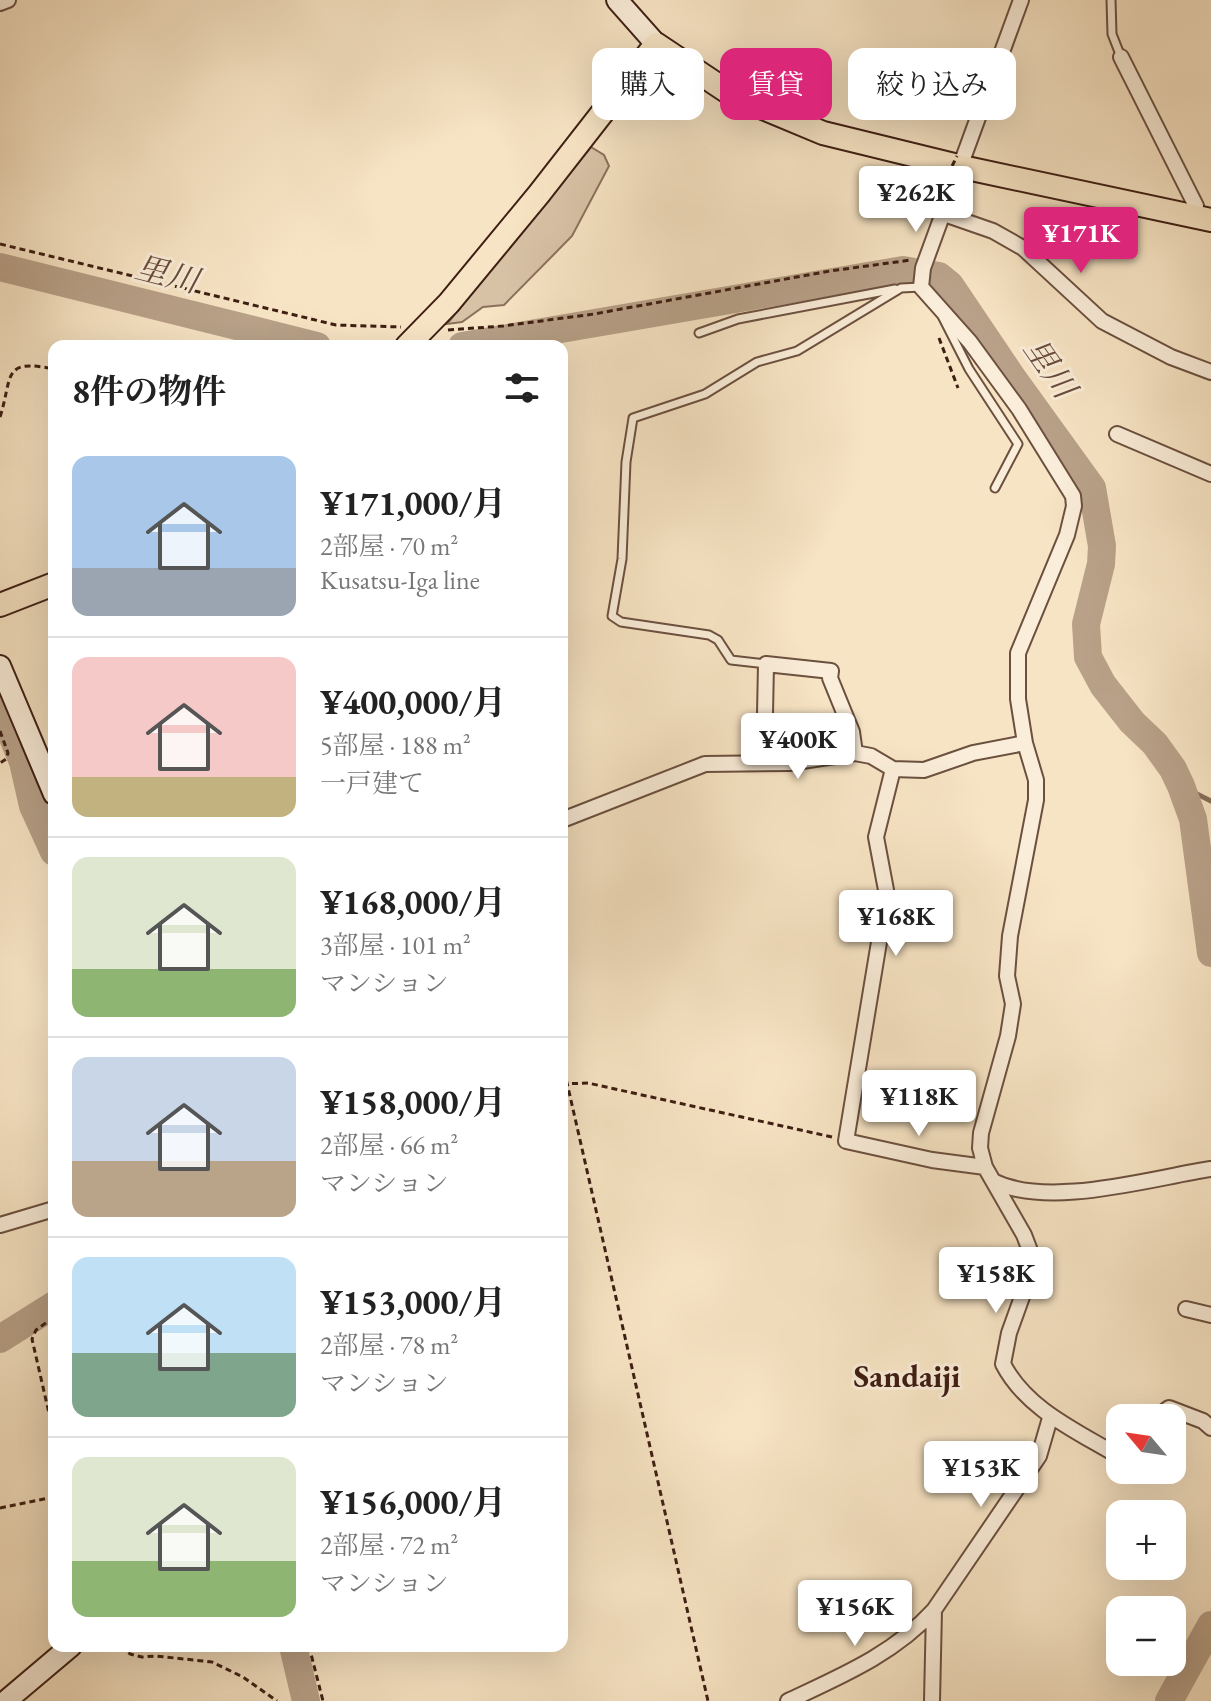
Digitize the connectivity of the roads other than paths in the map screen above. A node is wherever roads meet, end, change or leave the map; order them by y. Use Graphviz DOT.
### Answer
graph roads {
  1 [pos="8,0"];
  2 [pos="1021,0"];
  3 [pos="1111,0"];
  4 [pos="621,1"];
  5 [pos="0,3"];
  6 [pos="656,44"];
  7 [pos="1121,57"];
  8 [pos="959,162"];
  9 [pos="944,214"];
  10 [pos="1202,218"];
  11 [pos="922,279"];
  12 [pos="901,288"];
  13 [pos="936,301"];
  14 [pos="699,333"];
  15 [pos="413,339"];
  16 [pos="1211,372"];
  17 [pos="1117,434"];
  18 [pos="1211,474"];
  19 [pos="995,488"];
  20 [pos="48,586"];
  21 [pos="0,605"];
  22 [pos="766,664"];
  23 [pos="0,666"];
  24 [pos="1025,743"];
  25 [pos="855,753"];
  26 [pos="764,763"];
  27 [pos="893,769"];
  28 [pos="48,780"];
  29 [pos="568,818"];
  30 [pos="985,1167"];
  31 [pos="1211,1169"];
  32 [pos="993,1181"];
  33 [pos="48,1211"];
  34 [pos="0,1225"];
  35 [pos="1186,1309"];
  36 [pos="1211,1315"];
  37 [pos="1186,1414"];
  38 [pos="1050,1418"];
  39 [pos="1211,1428"];
  40 [pos="1106,1449"];
  41 [pos="934,1610"];
  42 [pos="64,1652"];
  43 [pos="6,1701"];
  44 [pos="788,1701"];
  45 [pos="932,1701"];
  1 -- 5 [label="street"];
  2 -- 8 [label="street"];
  3 -- 7 [label="lane"];
  4 -- 6 [label="street"];
  6 -- 8 [label="main road"];
  6 -- 15 [label="main road"];
  7 -- 10 [label="street"];
  8 -- 9 [label="street"];
  8 -- 10 [label="main road"];
  9 -- 11 [label="street"];
  9 -- 16 [label="street"];
  11 -- 12 [label="lane"];
  11 -- 13 [label="street"];
  12 -- 14 [label="lane"];
  12 -- 22 [label="lane"];
  13 -- 19 [label="lane"];
  13 -- 24 [label="street"];
  17 -- 18 [label="street"];
  20 -- 21 [label="main road"];
  22 -- 25 [label="street"];
  22 -- 26 [label="street"];
  23 -- 28 [label="street"];
  24 -- 27 [label="street"];
  24 -- 30 [label="street"];
  25 -- 26 [label="street"];
  25 -- 27 [label="street"];
  26 -- 29 [label="street"];
  27 -- 30 [label="street"];
  30 -- 32 [label="street"];
  31 -- 32 [label="street"];
  32 -- 38 [label="street"];
  33 -- 34 [label="street"];
  35 -- 36 [label="street"];
  37 -- 39 [label="street"];
  38 -- 40 [label="street"];
  38 -- 41 [label="street"];
  41 -- 44 [label="street"];
  41 -- 45 [label="street"];
  42 -- 43 [label="street"];
}
